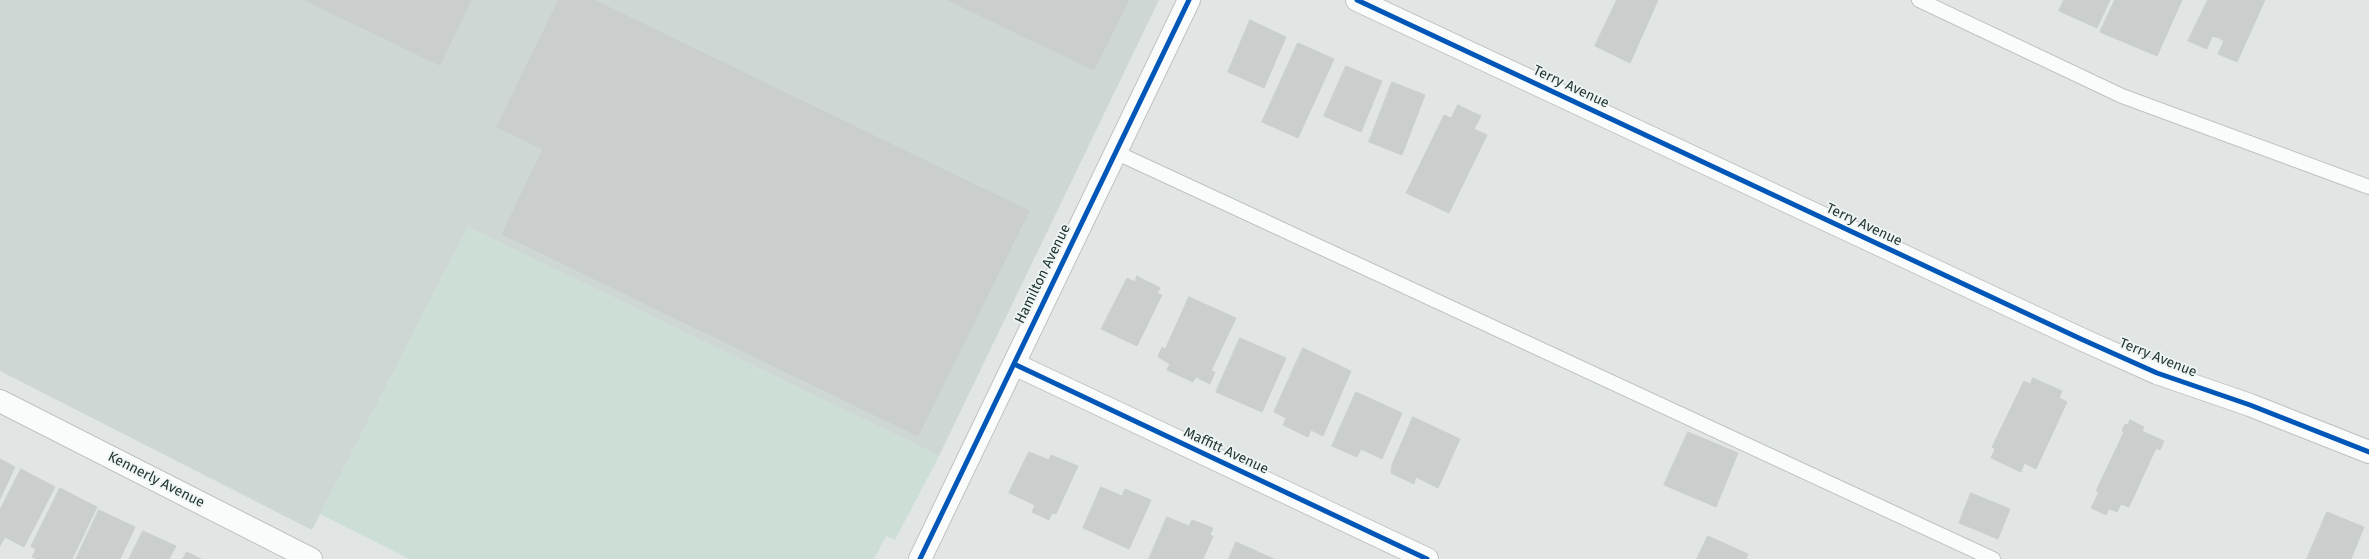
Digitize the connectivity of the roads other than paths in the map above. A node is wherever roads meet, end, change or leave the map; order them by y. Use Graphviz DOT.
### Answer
graph roads {
  1 [pos="1189,0"];
  2 [pos="1357,0"];
  3 [pos="1919,0"];
  4 [pos="1115,152"];
  5 [pos="2369,187"];
  6 [pos="1014,364"];
  7 [pos="0,401"];
  8 [pos="2369,452"];
  9 [pos="311,559"];
  10 [pos="920,559"];
  11 [pos="1427,559"];
  12 [pos="1993,559"];
  1 -- 4 [label="street, Hamilton Avenue"];
  2 -- 8 [label="street, Terry Avenue"];
  3 -- 5 [label="lane"];
  4 -- 6 [label="street, Hamilton Avenue"];
  4 -- 12 [label="lane"];
  6 -- 10 [label="street, Hamilton Avenue"];
  6 -- 11 [label="street, Maffitt Avenue"];
  7 -- 9 [label="street, Kennerly Avenue"];
}
